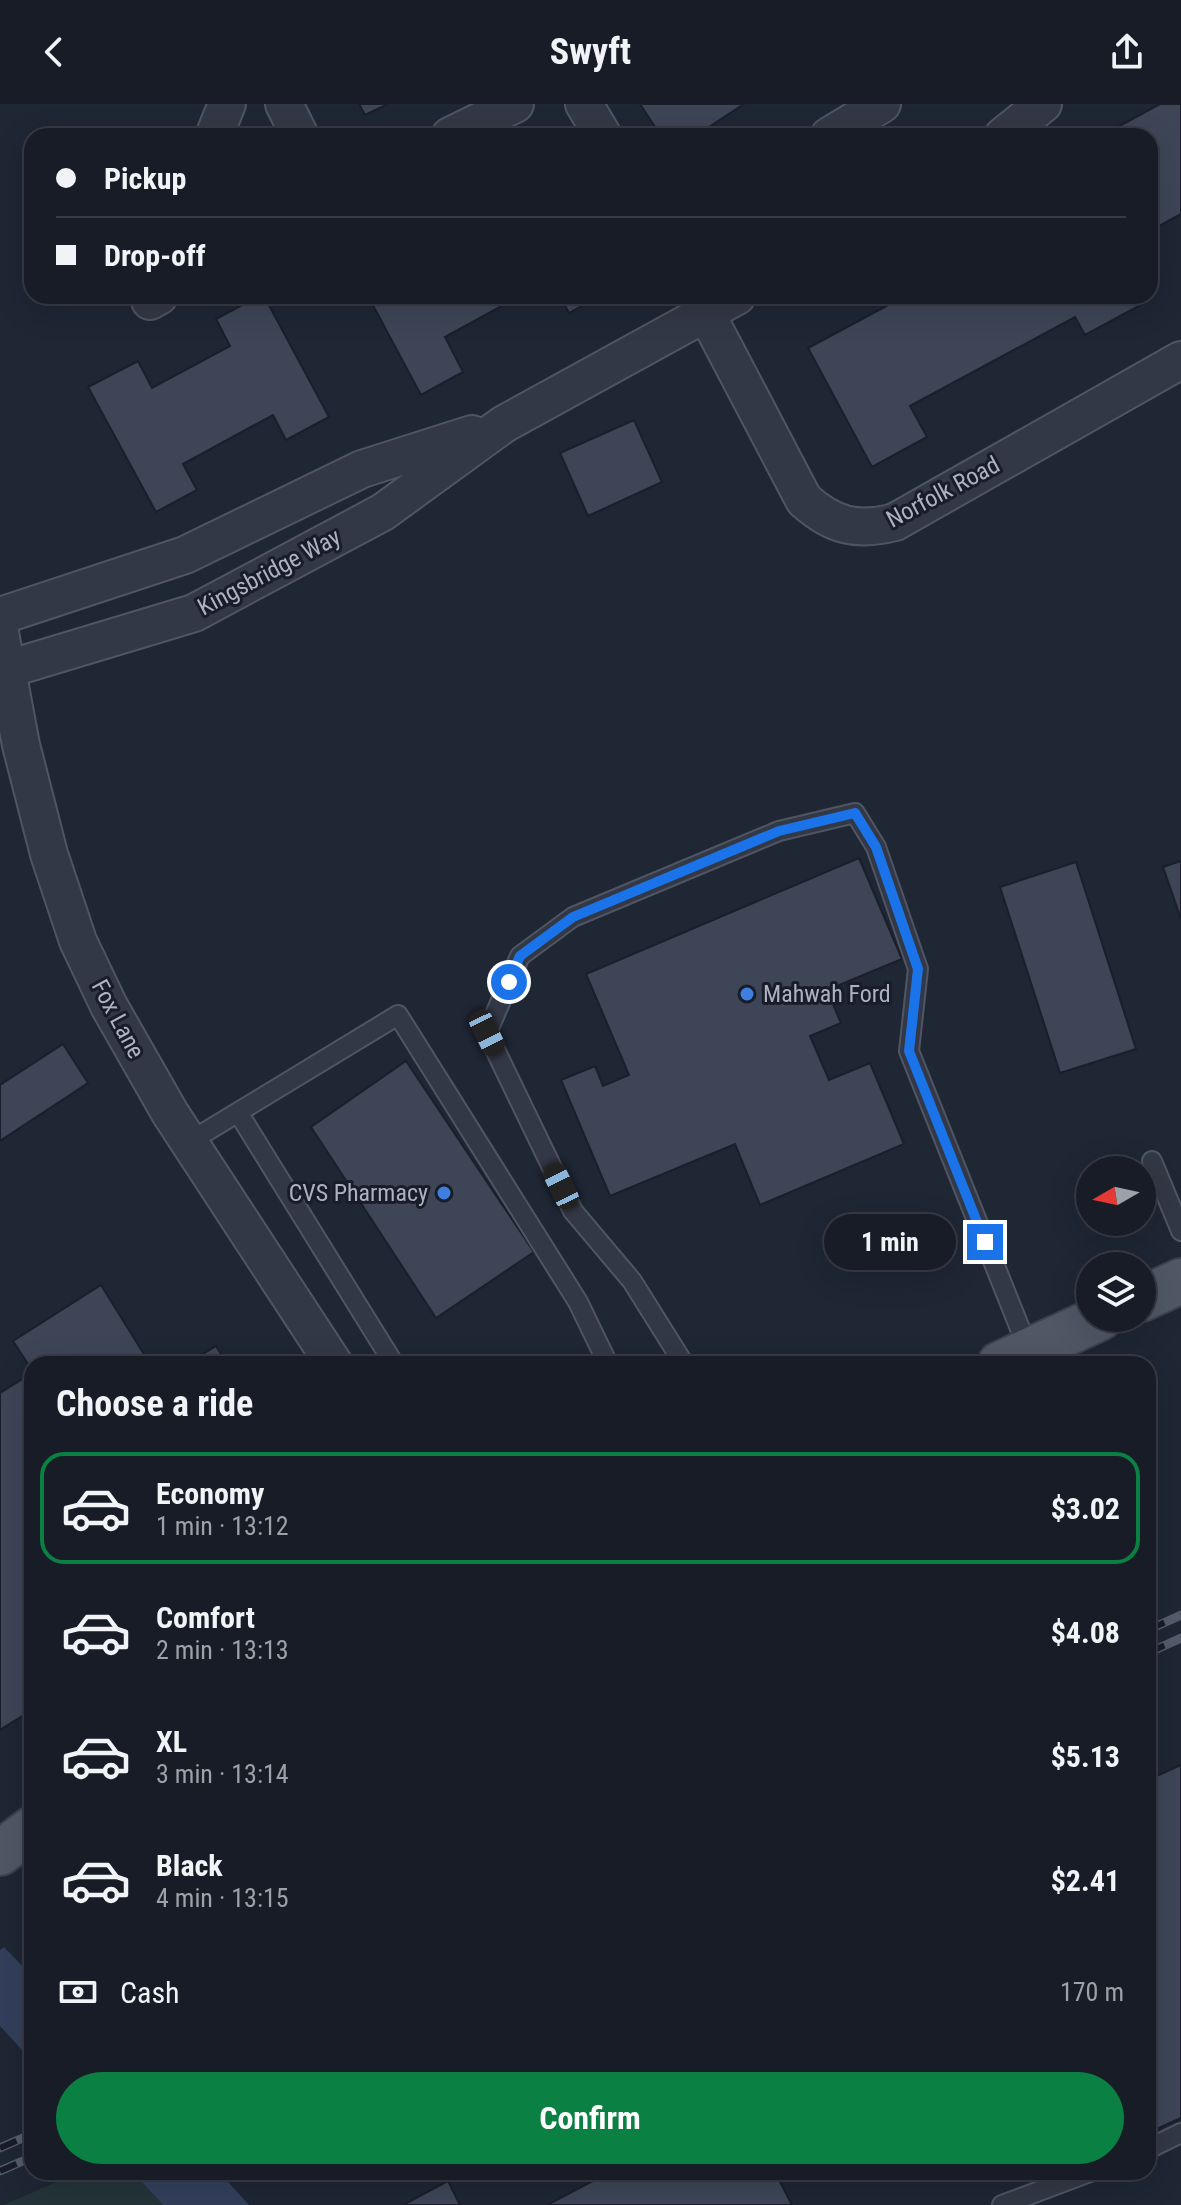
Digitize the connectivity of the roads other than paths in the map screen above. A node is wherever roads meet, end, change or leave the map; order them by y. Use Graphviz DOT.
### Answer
graph roads {
  1 [pos="227,104"];
  2 [pos="284,104"];
  3 [pos="515,104"];
  4 [pos="584,104"];
  5 [pos="882,104"];
  6 [pos="1043,104"];
  7 [pos="217,128"];
  8 [pos="296,128"];
  9 [pos="466,128"];
  10 [pos="598,128"];
  11 [pos="842,128"];
  12 [pos="1013,128"];
  13 [pos="708,304"];
  14 [pos="714,304"];
  15 [pos="1181,360"];
  16 [pos="504,424"];
  17 [pos="0,616"];
  18 [pos="0,633"];
  19 [pos="8,669"];
  20 [pos="239,1114"];
  21 [pos="189,1142"];
  22 [pos="1156,1171"];
  23 [pos="1181,1231"];
  24 [pos="1181,1281"];
  25 [pos="1156,1293"];
  26 [pos="1076,1331"];
  27 [pos="329,1356"];
  28 [pos="389,1356"];
  29 [pos="604,1356"];
  30 [pos="679,1356"];
  31 [pos="1020,1356"];
  32 [pos="1029,1356"];
  33 [pos="24,1835"];
  34 [pos="0,1853"];
  35 [pos="1181,2133"];
  36 [pos="1156,2145"];
  37 [pos="1069,2180"];
  38 [pos="1002,2205"];
  1 -- 7 [label="street"];
  2 -- 8 [label="street"];
  3 -- 9 [label="street"];
  4 -- 10 [label="street"];
  5 -- 11 [label="street"];
  6 -- 12 [label="street"];
  13 -- 16 [label="street, Kingsbridge Way"];
  14 -- 15 [label="street, Norfolk Road"];
  16 -- 17 [label="street, Kingsbridge Way"];
  16 -- 19 [label="street, Kingsbridge Way"];
  18 -- 19 [label="street, Fox Lane"];
  19 -- 21 [label="street, Fox Lane"];
  20 -- 21 [label="lane"];
  20 -- 28 [label="lane"];
  20 -- 29 [label="lane"];
  21 -- 27 [label="street, Fox Lane"];
  22 -- 23 [label="lane"];
  24 -- 25 [label="main road"];
  26 -- 32 [label="main road"];
  30 -- 31 [label="lane"];
  33 -- 34 [label="main road"];
  35 -- 36 [label="lane"];
  37 -- 38 [label="lane"];
}
